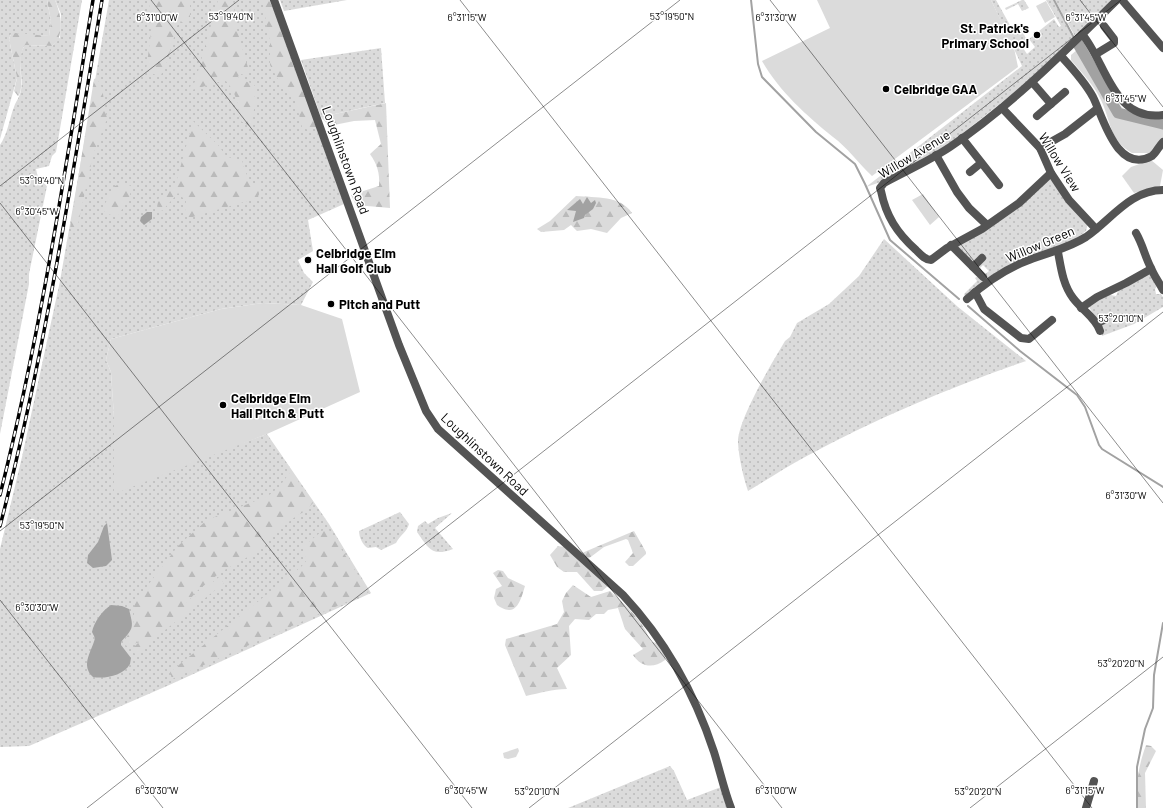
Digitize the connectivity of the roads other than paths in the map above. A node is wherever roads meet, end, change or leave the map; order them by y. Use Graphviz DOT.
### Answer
graph roads {
  1 [pos="274,0"];
  2 [pos="1117,0"];
  3 [pos="1122,0"];
  4 [pos="1104,26"];
  5 [pos="1082,34"];
  6 [pos="1163,48"];
  7 [pos="1096,54"];
  8 [pos="1061,56"];
  9 [pos="1032,82"];
  10 [pos="1065,92"];
  11 [pos="1051,104"];
  12 [pos="1002,108"];
  13 [pos="1097,109"];
  14 [pos="1163,115"];
  15 [pos="1037,116"];
  16 [pos="962,138"];
  17 [pos="1163,142"];
  18 [pos="1040,148"];
  19 [pos="936,155"];
  20 [pos="981,163"];
  21 [pos="970,172"];
  22 [pos="1051,173"];
  23 [pos="999,185"];
  24 [pos="1163,190"];
  25 [pos="987,225"];
  26 [pos="1096,229"];
  27 [pos="1136,233"];
  28 [pos="951,245"];
  29 [pos="1058,252"];
  30 [pos="982,258"];
  31 [pos="973,267"];
  32 [pos="1151,269"];
  33 [pos="983,277"];
  34 [pos="1163,290"];
  35 [pos="975,292"];
  36 [pos="967,299"];
  37 [pos="1081,308"];
  38 [pos="1106,318"];
  39 [pos="1052,320"];
  40 [pos="1097,323"];
  41 [pos="1100,331"];
  42 [pos="1094,781"];
  43 [pos="731,808"];
  44 [pos="1086,808"];
  1 -- 43 [label="street, Loughlinstown Road"];
  2 -- 5 [label="street, Willow Avenue"];
  3 -- 6 [label="street"];
  4 -- 7 [label="street"];
  5 -- 7 [label="street"];
  5 -- 8 [label="street, Willow Avenue"];
  7 -- 14 [label="street"];
  8 -- 9 [label="street, Willow Avenue"];
  8 -- 13 [label="street"];
  9 -- 11 [label="street"];
  9 -- 12 [label="street, Willow Avenue"];
  10 -- 11 [label="street"];
  11 -- 15 [label="street"];
  12 -- 16 [label="street, Willow Avenue"];
  12 -- 18 [label="street, Willow View"];
  13 -- 17 [label="street"];
  13 -- 18 [label="street"];
  16 -- 19 [label="street, Willow Avenue"];
  16 -- 20 [label="street"];
  18 -- 22 [label="street, Willow View"];
  19 -- 25 [label="street"];
  19 -- 28 [label="street, Willow Avenue"];
  20 -- 21 [label="street"];
  20 -- 23 [label="street"];
  22 -- 25 [label="street"];
  22 -- 26 [label="street, Willow View"];
  24 -- 26 [label="street, Willow Green"];
  25 -- 28 [label="street"];
  26 -- 29 [label="street, Willow Green"];
  27 -- 32 [label="street"];
  28 -- 31 [label="street"];
  29 -- 35 [label="street, Willow Green"];
  29 -- 37 [label="street"];
  30 -- 31 [label="street"];
  31 -- 33 [label="street"];
  32 -- 34 [label="street"];
  32 -- 37 [label="street"];
  35 -- 36 [label="street, Willow Green"];
  35 -- 39 [label="street"];
  37 -- 40 [label="street"];
  38 -- 40 [label="street"];
  40 -- 41 [label="street"];
  42 -- 44 [label="street"];
}
